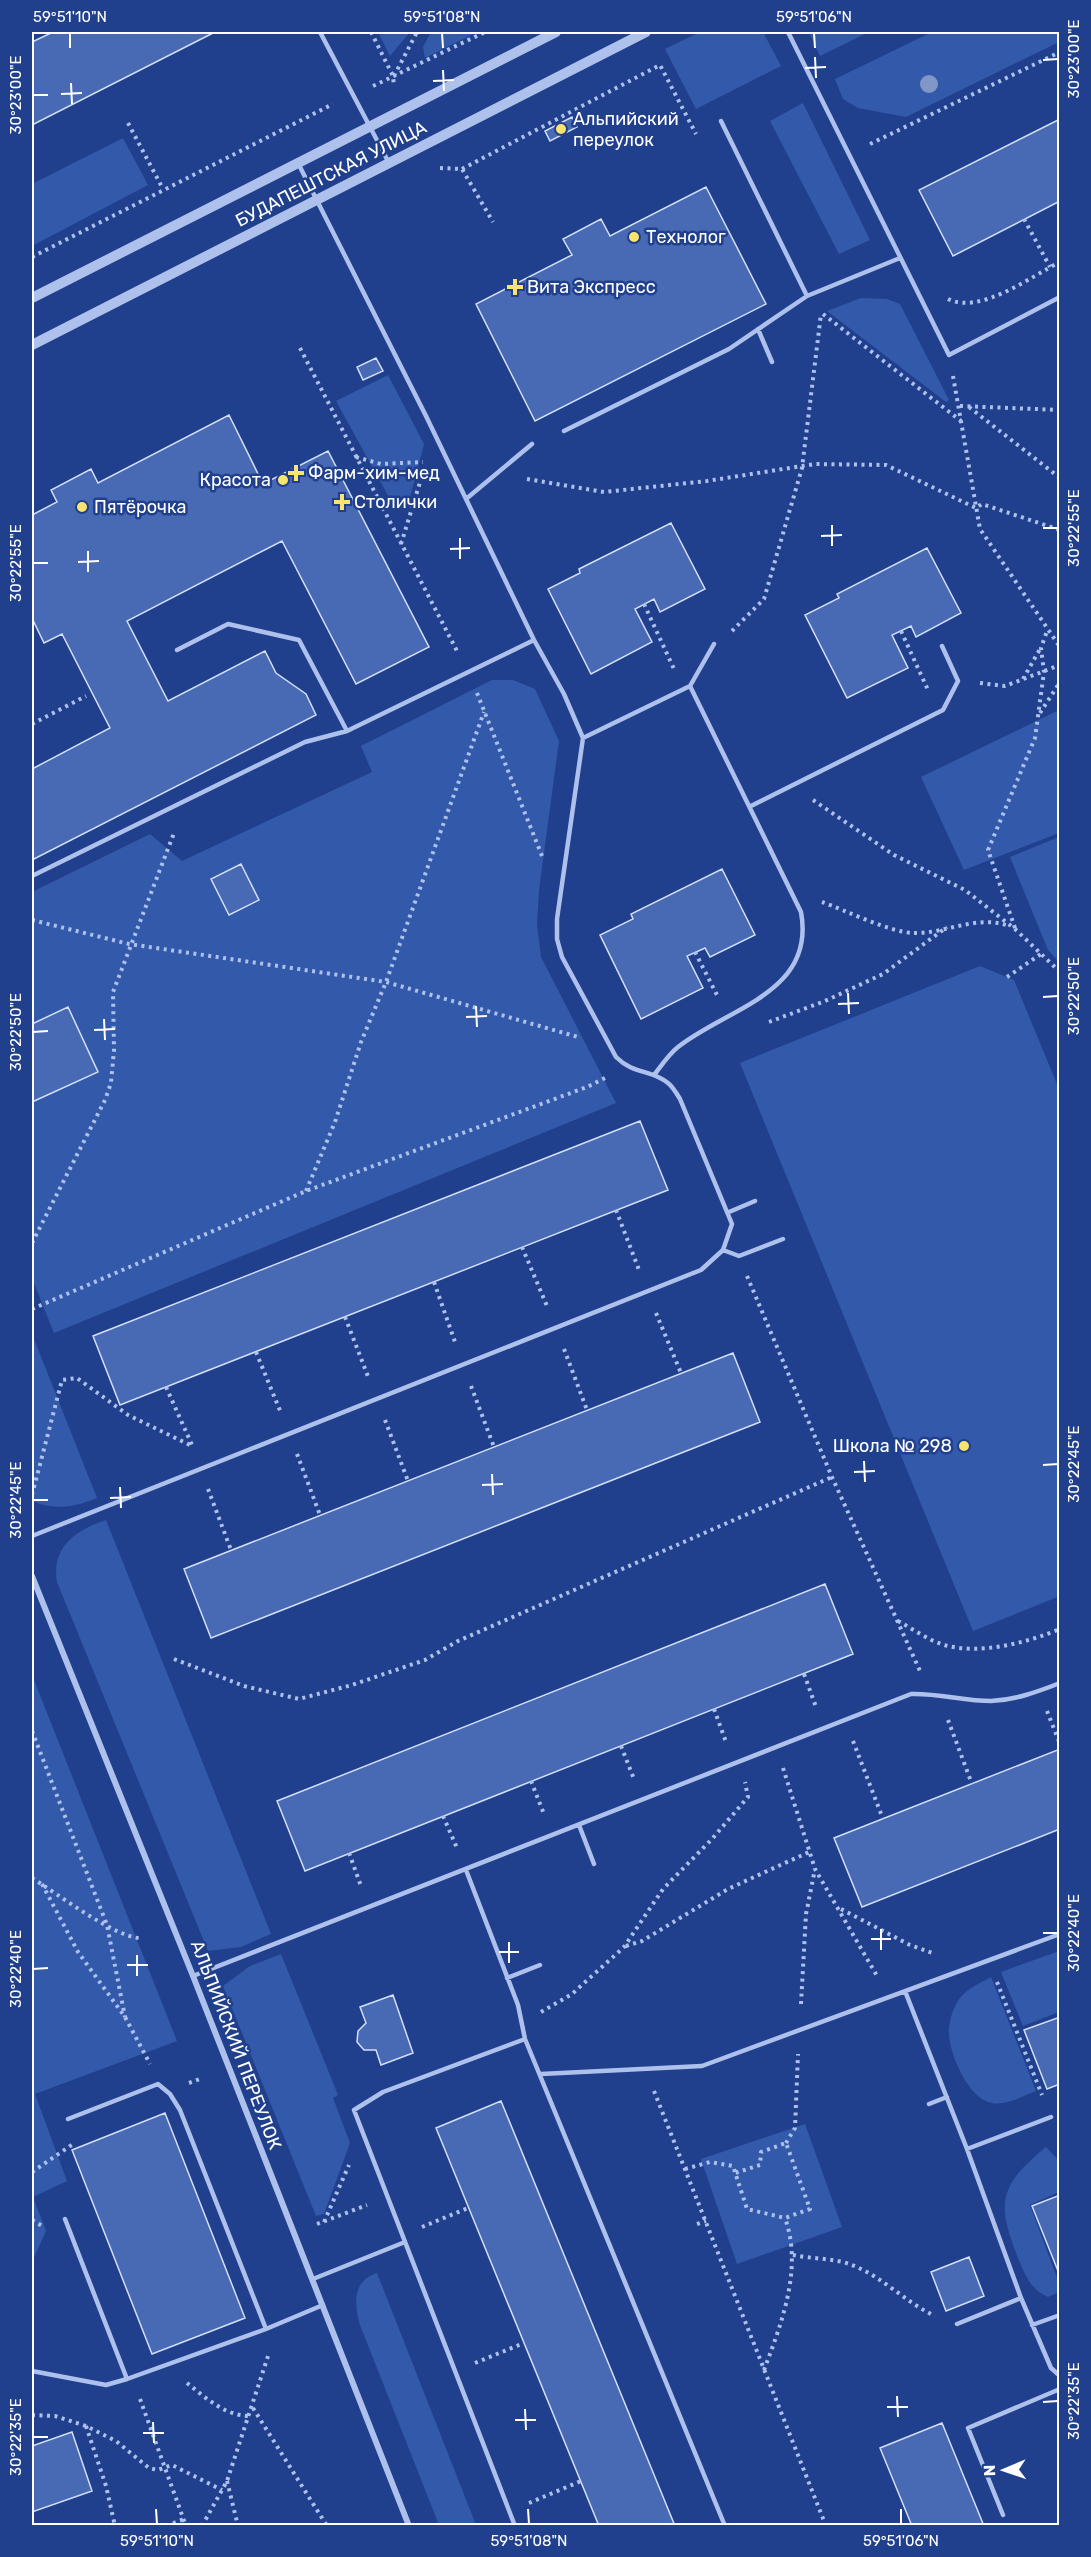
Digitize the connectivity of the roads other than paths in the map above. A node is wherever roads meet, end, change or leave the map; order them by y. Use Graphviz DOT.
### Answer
graph roads {
  1 [pos="320,32"];
  2 [pos="556,32"];
  3 [pos="646,32"];
  4 [pos="788,32"];
  5 [pos="721,121"];
  6 [pos="371,126"];
  7 [pos="298,162"];
  8 [pos="389,163"];
  9 [pos="317,200"];
  10 [pos="900,258"];
  11 [pos="807,296"];
  12 [pos="1059,297"];
  13 [pos="32,298"];
  14 [pos="758,329"];
  15 [pos="32,345"];
  16 [pos="772,362"];
  17 [pos="564,431"];
  18 [pos="532,444"];
  19 [pos="466,499"];
  20 [pos="534,640"];
  21 [pos="714,644"];
  22 [pos="942,645"];
  23 [pos="177,650"];
  24 [pos="690,686"];
  25 [pos="347,731"];
  26 [pos="583,738"];
  27 [pos="751,806"];
  28 [pos="32,876"];
  29 [pos="654,1076"];
  30 [pos="755,1201"];
  31 [pos="729,1212"];
  32 [pos="783,1239"];
  33 [pos="723,1250"];
  34 [pos="32,1536"];
  35 [pos="32,1576"];
  36 [pos="1059,1683"];
  37 [pos="579,1825"];
  38 [pos="594,1864"];
  39 [pos="466,1870"];
  40 [pos="1059,1934"];
  41 [pos="540,1965"];
  42 [pos="193,1976"];
  43 [pos="507,1978"];
  44 [pos="905,1991"];
  45 [pos="525,2039"];
  46 [pos="541,2074"];
  47 [pos="947,2097"];
  48 [pos="929,2104"];
  49 [pos="1051,2117"];
  50 [pos="68,2119"];
  51 [pos="967,2149"];
  52 [pos="65,2219"];
  53 [pos="405,2242"];
  54 [pos="314,2279"];
  55 [pos="1021,2298"];
  56 [pos="323,2305"];
  57 [pos="1059,2315"];
  58 [pos="957,2324"];
  59 [pos="1032,2325"];
  60 [pos="266,2329"];
  61 [pos="32,2371"];
  62 [pos="1059,2376"];
  63 [pos="127,2379"];
  64 [pos="1059,2389"];
  65 [pos="1004,2515"];
  66 [pos="409,2526"];
  67 [pos="515,2526"];
  68 [pos="725,2526"];
  1 -- 6 [label="lane"];
  2 -- 6 [label="street, БУДАПЕШТСКАЯ УЛИЦА"];
  3 -- 8 [label="street, БУДАПЕШТСКАЯ УЛИЦА"];
  4 -- 10 [label="lane"];
  5 -- 11 [label="lane"];
  6 -- 7 [label="street, БУДАПЕШТСКАЯ УЛИЦА"];
  6 -- 8 [label="lane"];
  7 -- 9 [label="lane"];
  7 -- 13 [label="street, БУДАПЕШТСКАЯ УЛИЦА"];
  8 -- 9 [label="street, БУДАПЕШТСКАЯ УЛИЦА"];
  9 -- 15 [label="street, БУДАПЕШТСКАЯ УЛИЦА"];
  9 -- 19 [label="lane"];
  10 -- 11 [label="lane"];
  10 -- 12 [label="lane"];
  11 -- 14 [label="lane"];
  14 -- 16 [label="lane"];
  14 -- 17 [label="lane"];
  18 -- 19 [label="lane"];
  19 -- 20 [label="lane"];
  20 -- 25 [label="lane"];
  20 -- 26 [label="lane"];
  21 -- 24 [label="lane"];
  22 -- 27 [label="lane"];
  23 -- 25 [label="lane"];
  24 -- 26 [label="lane"];
  24 -- 27 [label="lane"];
  25 -- 28 [label="lane"];
  26 -- 29 [label="lane"];
  27 -- 29 [label="lane"];
  29 -- 31 [label="lane"];
  30 -- 31 [label="lane"];
  31 -- 33 [label="lane"];
  32 -- 33 [label="lane"];
  33 -- 34 [label="lane"];
  35 -- 42 [label="street, АЛЬПИЙСКИЙ ПЕРЕУЛОК"];
  36 -- 37 [label="lane"];
  37 -- 38 [label="lane"];
  37 -- 39 [label="lane"];
  39 -- 42 [label="lane"];
  39 -- 43 [label="lane"];
  40 -- 44 [label="lane"];
  41 -- 43 [label="lane"];
  42 -- 54 [label="street, АЛЬПИЙСКИЙ ПЕРЕУЛОК"];
  43 -- 45 [label="lane"];
  44 -- 46 [label="lane"];
  44 -- 47 [label="lane"];
  45 -- 46 [label="lane"];
  45 -- 53 [label="lane"];
  46 -- 68 [label="lane"];
  47 -- 48 [label="lane"];
  47 -- 51 [label="lane"];
  49 -- 51 [label="lane"];
  50 -- 60 [label="lane"];
  51 -- 55 [label="lane"];
  52 -- 63 [label="lane"];
  53 -- 54 [label="lane"];
  53 -- 67 [label="lane"];
  54 -- 56 [label="street, АЛЬПИЙСКИЙ ПЕРЕУЛОК"];
  55 -- 58 [label="lane"];
  55 -- 59 [label="lane"];
  56 -- 60 [label="lane"];
  56 -- 66 [label="street, АЛЬПИЙСКИЙ ПЕРЕУЛОК"];
  57 -- 59 [label="lane"];
  59 -- 62 [label="lane"];
  60 -- 63 [label="lane"];
  61 -- 63 [label="lane"];
  64 -- 65 [label="lane"];
}
